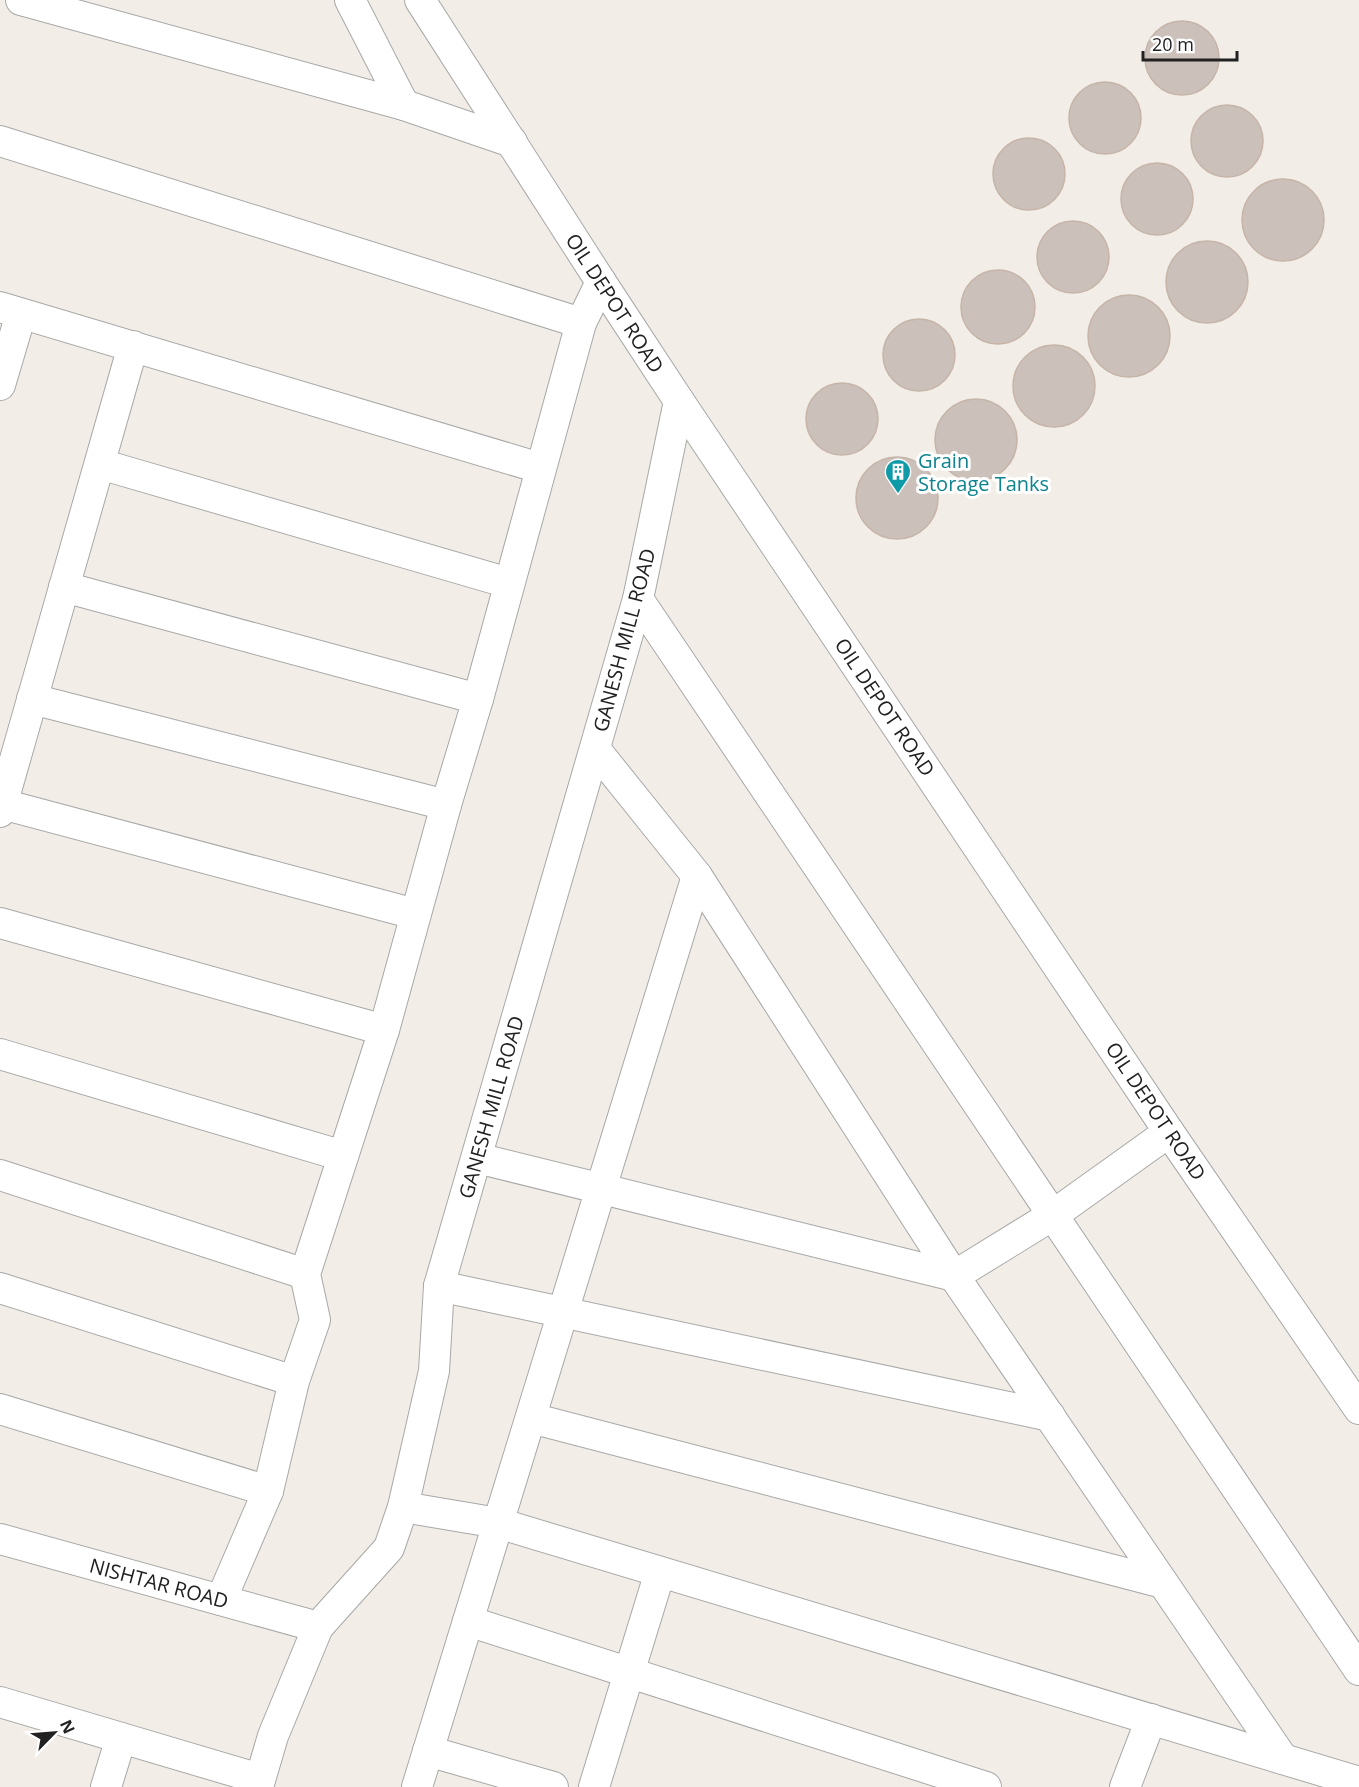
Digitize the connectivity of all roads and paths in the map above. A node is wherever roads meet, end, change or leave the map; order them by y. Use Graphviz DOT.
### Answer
graph roads {
  1 [pos="21,0"];
  2 [pos="350,0"];
  3 [pos="420,0"];
  4 [pos="404,105"];
  5 [pos="0,141"];
  6 [pos="512,142"];
  7 [pos="601,282"];
  8 [pos="10,310"];
  9 [pos="581,323"];
  10 [pos="133,346"];
  11 [pos="0,385"];
  12 [pos="679,401"];
  13 [pos="100,464"];
  14 [pos="540,468"];
  15 [pos="508,583"];
  16 [pos="64,587"];
  17 [pos="638,598"];
  18 [pos="32,699"];
  19 [pos="478,699"];
  20 [pos="595,749"];
  21 [pos="446,805"];
  22 [pos="1,808"];
  23 [pos="697,876"];
  24 [pos="415,914"];
  25 [pos="0,923"];
  26 [pos="384,1030"];
  27 [pos="0,1054"];
  28 [pos="1169,1132"];
  29 [pos="343,1156"];
  30 [pos="477,1158"];
  31 [pos="0,1175"];
  32 [pos="601,1189"];
  33 [pos="1053,1215"];
  34 [pos="305,1274"];
  35 [pos="954,1276"];
  36 [pos="439,1286"];
  37 [pos="0,1288"];
  38 [pos="563,1311"];
  39 [pos="294,1381"];
  40 [pos="0,1409"];
  41 [pos="1359,1409"];
  42 [pos="1050,1416"];
  43 [pos="531,1418"];
  44 [pos="268,1491"];
  45 [pos="403,1507"];
  46 [pos="498,1523"];
  47 [pos="0,1539"];
  48 [pos="660,1572"];
  49 [pos="1163,1583"];
  50 [pos="221,1600"];
  51 [pos="468,1621"];
  52 [pos="318,1627"];
  53 [pos="1359,1670"];
  54 [pos="629,1673"];
  55 [pos="0,1702"];
  56 [pos="1151,1719"];
  57 [pos="121,1738"];
  58 [pos="429,1751"];
  59 [pos="1283,1759"];
  60 [pos="1359,1782"];
  61 [pos="259,1783"];
  62 [pos="106,1787"];
  63 [pos="417,1787"];
  64 [pos="553,1787"];
  65 [pos="594,1787"];
  66 [pos="986,1787"];
  67 [pos="1125,1787"];
  1 -- 4 [label="street"];
  2 -- 4 [label="street"];
  3 -- 6 [label="street, OIL DEPOT ROAD"];
  4 -- 6 [label="street"];
  5 -- 9 [label="street"];
  6 -- 7 [label="street, OIL DEPOT ROAD"];
  7 -- 9 [label="street"];
  7 -- 12 [label="street, OIL DEPOT ROAD"];
  8 -- 10 [label="street"];
  8 -- 11 [label="street"];
  9 -- 14 [label="street"];
  10 -- 13 [label="street"];
  10 -- 14 [label="street"];
  12 -- 17 [label="street, GANESH MILL ROAD"];
  12 -- 28 [label="street, OIL DEPOT ROAD"];
  13 -- 15 [label="street"];
  13 -- 16 [label="street"];
  14 -- 15 [label="street"];
  15 -- 19 [label="street"];
  16 -- 18 [label="street"];
  16 -- 19 [label="street"];
  17 -- 20 [label="street, GANESH MILL ROAD"];
  17 -- 33 [label="street"];
  18 -- 21 [label="street"];
  18 -- 22 [label="street"];
  19 -- 21 [label="street"];
  20 -- 23 [label="street"];
  20 -- 30 [label="street, GANESH MILL ROAD"];
  21 -- 24 [label="street"];
  22 -- 24 [label="street"];
  23 -- 32 [label="street"];
  23 -- 35 [label="street"];
  24 -- 26 [label="street"];
  25 -- 26 [label="street"];
  26 -- 29 [label="street"];
  27 -- 29 [label="street"];
  28 -- 33 [label="street"];
  28 -- 41 [label="street, OIL DEPOT ROAD"];
  29 -- 34 [label="street"];
  30 -- 32 [label="street"];
  30 -- 36 [label="street, GANESH MILL ROAD"];
  31 -- 34 [label="street"];
  32 -- 35 [label="street"];
  32 -- 38 [label="street"];
  33 -- 35 [label="street"];
  33 -- 53 [label="street"];
  34 -- 39 [label="street"];
  35 -- 42 [label="street"];
  36 -- 38 [label="street"];
  36 -- 45 [label="street, GANESH MILL ROAD"];
  37 -- 39 [label="street"];
  38 -- 42 [label="street"];
  38 -- 43 [label="street"];
  39 -- 44 [label="street"];
  40 -- 44 [label="street"];
  42 -- 49 [label="street"];
  43 -- 46 [label="street"];
  43 -- 49 [label="street"];
  44 -- 50 [label="street"];
  45 -- 46 [label="street"];
  45 -- 52 [label="street, GANESH MILL ROAD"];
  46 -- 48 [label="street"];
  46 -- 51 [label="street"];
  47 -- 50 [label="street, NISHTAR ROAD"];
  48 -- 54 [label="street"];
  48 -- 56 [label="street"];
  49 -- 59 [label="street"];
  50 -- 52 [label="street, NISHTAR ROAD"];
  51 -- 54 [label="street"];
  51 -- 58 [label="street"];
  52 -- 61 [label="street, GANESH MILL ROAD"];
  54 -- 65 [label="street"];
  54 -- 66 [label="street"];
  55 -- 57 [label="street"];
  56 -- 59 [label="street"];
  56 -- 67 [label="street"];
  57 -- 61 [label="street"];
  57 -- 62 [label="street"];
  58 -- 63 [label="street"];
  58 -- 64 [label="street"];
  59 -- 60 [label="street"];
}
